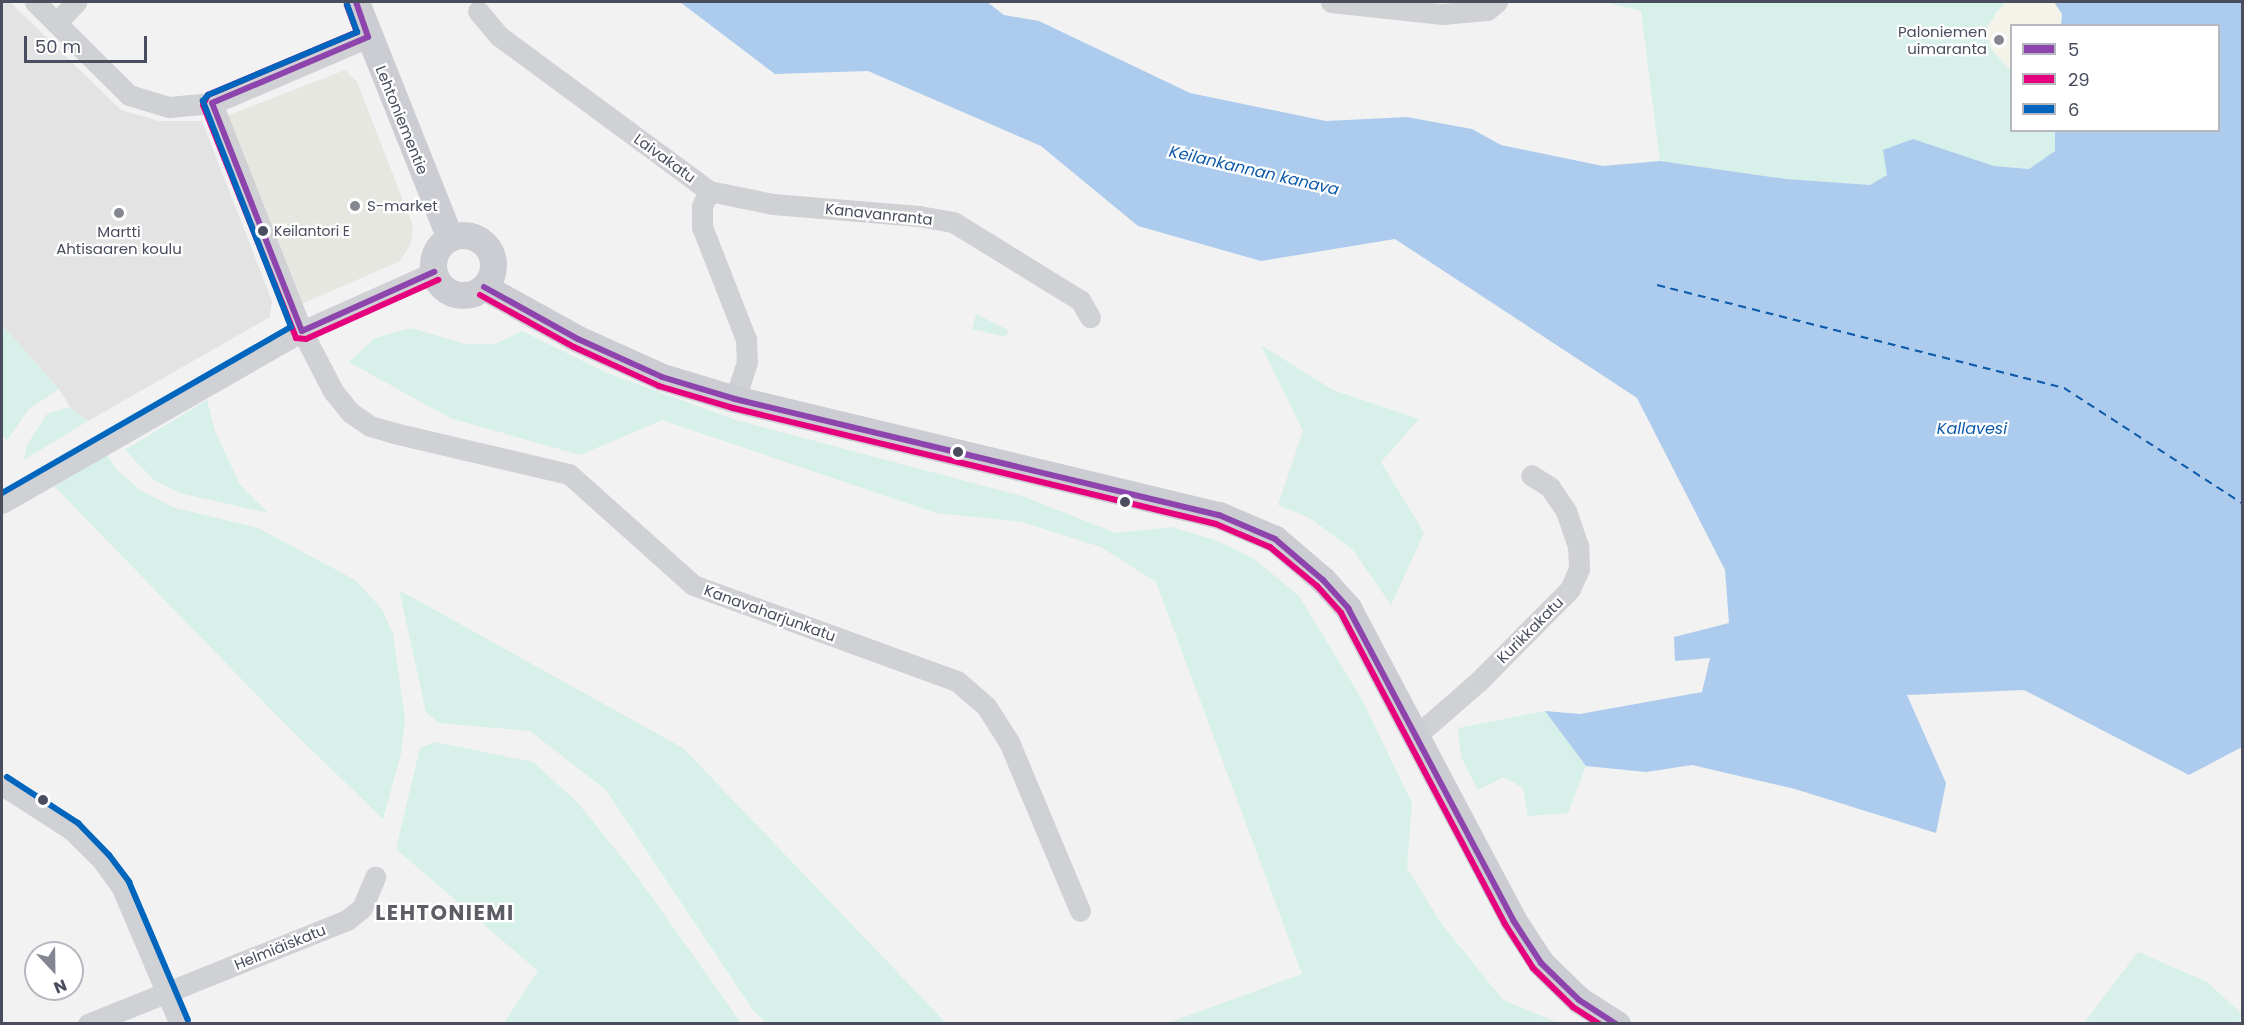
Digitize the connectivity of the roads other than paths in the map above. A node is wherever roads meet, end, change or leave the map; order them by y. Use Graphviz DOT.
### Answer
graph roads {
  1 [pos="35,2"];
  2 [pos="76,2"];
  3 [pos="356,2"];
  4 [pos="1331,2"];
  5 [pos="1497,2"];
  6 [pos="478,11"];
  7 [pos="56,24"];
  8 [pos="368,37"];
  9 [pos="212,103"];
  10 [pos="709,191"];
  11 [pos="450,238"];
  12 [pos="434,272"];
  13 [pos="484,287"];
  14 [pos="1090,317"];
  15 [pos="302,331"];
  16 [pos="735,399"];
  17 [pos="1531,475"];
  18 [pos="2,503"];
  19 [pos="1417,735"];
  20 [pos="2,785"];
  21 [pos="375,877"];
  22 [pos="1080,911"];
  23 [pos="165,992"];
  24 [pos="88,1023"];
  25 [pos="180,1023"];
  26 [pos="1617,1023"];
  1 -- 7 [label="street"];
  2 -- 7 [label="street"];
  3 -- 8 [label="main road, Lehtoniementie"];
  4 -- 5 [label="street"];
  6 -- 10 [label="street, Laivakatu"];
  7 -- 9 [label="street"];
  8 -- 9 [label="street"];
  8 -- 11 [label="main road, Lehtoniementie"];
  9 -- 15 [label="street, Kanavaharjunkatu"];
  10 -- 14 [label="street, Kanavanranta"];
  10 -- 16 [label="street, Laivakatu"];
  11 -- 12 [label="main road"];
  11 -- 13 [label="main road"];
  12 -- 13 [label="main road"];
  12 -- 15 [label="street"];
  13 -- 16 [label="main road"];
  15 -- 18 [label="street"];
  15 -- 22 [label="street, Kanavaharjunkatu"];
  16 -- 19 [label="main road"];
  17 -- 19 [label="street, Kurikkakatu"];
  19 -- 26 [label="main road"];
  20 -- 23 [label="street"];
  21 -- 23 [label="street, Helmiäiskatu"];
  23 -- 24 [label="street, Helmiäiskatu"];
  23 -- 25 [label="street"];
}
